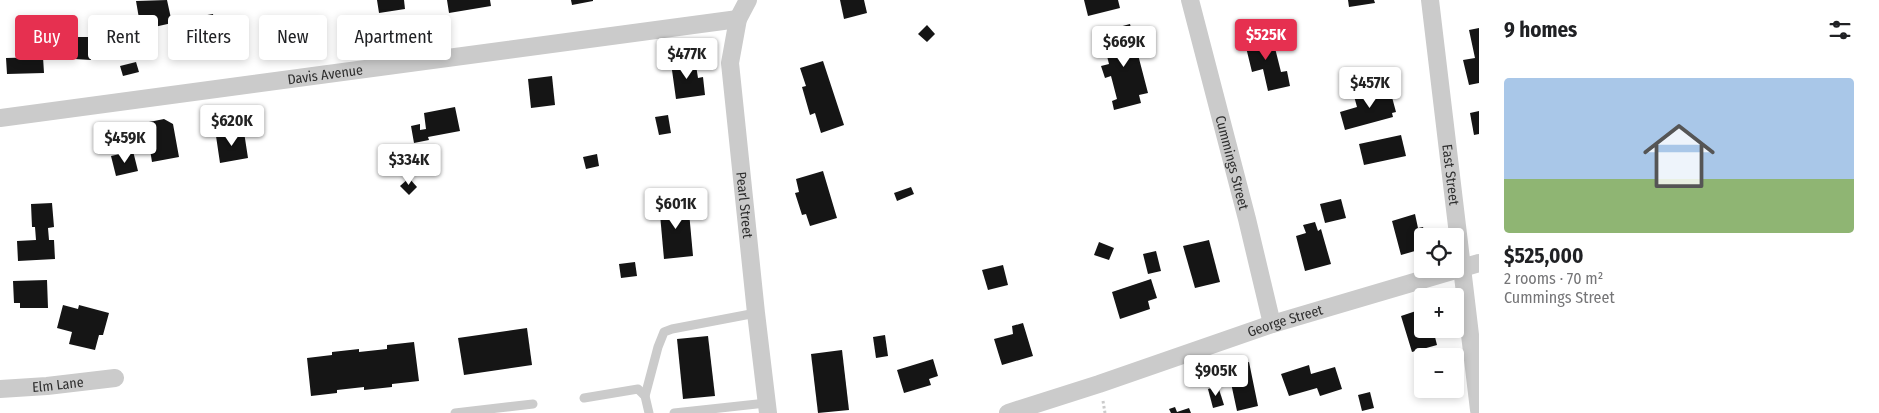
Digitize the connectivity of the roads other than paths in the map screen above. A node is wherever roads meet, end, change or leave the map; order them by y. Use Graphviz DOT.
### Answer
graph roads {
  1 [pos="748,0"];
  2 [pos="1190,0"];
  3 [pos="1430,0"];
  4 [pos="738,19"];
  5 [pos="0,118"];
  6 [pos="1456,228"];
  7 [pos="1479,263"];
  8 [pos="1464,268"];
  9 [pos="1430,278"];
  10 [pos="1463,278"];
  11 [pos="756,313"];
  12 [pos="1272,324"];
  13 [pos="1475,346"];
  14 [pos="116,378"];
  15 [pos="0,389"];
  16 [pos="645,396"];
  17 [pos="584,398"];
  18 [pos="533,404"];
  19 [pos="768,408"];
  20 [pos="1479,410"];
  21 [pos="455,413"];
  22 [pos="650,413"];
  23 [pos="674,413"];
  24 [pos="1008,413"];
  1 -- 4 [label="street, Pearl Street"];
  2 -- 12 [label="street, Cummings Street"];
  3 -- 6 [label="street, East Street"];
  4 -- 5 [label="street, Davis Avenue"];
  4 -- 11 [label="street, Pearl Street"];
  7 -- 8 [label="street, George Street"];
  9 -- 12 [label="street, George Street"];
  10 -- 13 [label="street, East Street"];
  11 -- 16 [label="lane"];
  11 -- 19 [label="street, Pearl Street"];
  12 -- 24 [label="street, George Street"];
  13 -- 20 [label="street, East Street"];
  14 -- 15 [label="street, Elm Lane"];
  16 -- 17 [label="lane"];
  16 -- 22 [label="lane"];
  18 -- 21 [label="lane"];
  19 -- 23 [label="lane"];
}
